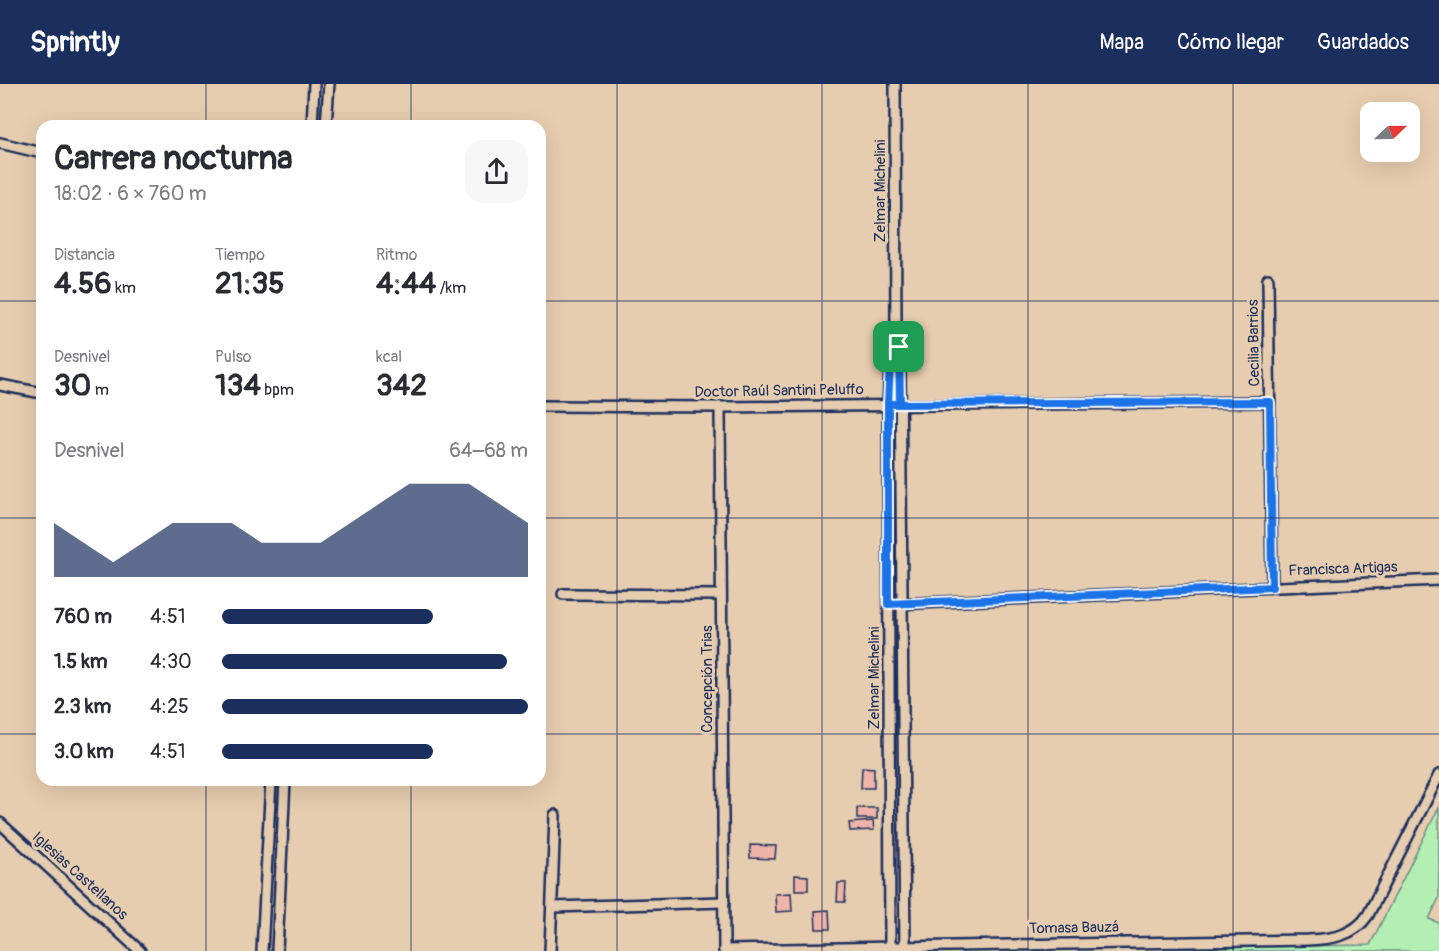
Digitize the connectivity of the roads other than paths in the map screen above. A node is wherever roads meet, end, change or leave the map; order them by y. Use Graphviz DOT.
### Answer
graph roads {
  1 [pos="314,84"];
  2 [pos="329,84"];
  3 [pos="895,84"];
  4 [pos="312,120"];
  5 [pos="326,120"];
  6 [pos="0,143"];
  7 [pos="36,152"];
  8 [pos="1268,279"];
  9 [pos="896,334"];
  10 [pos="0,385"];
  11 [pos="36,392"];
  12 [pos="1270,402"];
  13 [pos="888,404"];
  14 [pos="900,404"];
  15 [pos="546,406"];
  16 [pos="720,407"];
  17 [pos="1439,580"];
  18 [pos="1272,587"];
  19 [pos="562,594"];
  20 [pos="721,595"];
  21 [pos="888,604"];
  22 [pos="902,604"];
  23 [pos="1439,775"];
  24 [pos="271,786"];
  25 [pos="285,786"];
  26 [pos="555,815"];
  27 [pos="0,823"];
  28 [pos="724,902"];
  29 [pos="552,907"];
  30 [pos="1208,940"];
  31 [pos="890,949"];
  32 [pos="905,949"];
  33 [pos="724,950"];
  34 [pos="140,951"];
  35 [pos="262,951"];
  36 [pos="277,951"];
  37 [pos="550,951"];
  38 [pos="1208,951"];
  1 -- 4 [label="street"];
  2 -- 5 [label="street"];
  3 -- 9 [label="street, Zelmar Michelini"];
  6 -- 7 [label="street"];
  8 -- 12 [label="street, Cecilia Barrios"];
  9 -- 13 [label="street, Zelmar Michelini"];
  9 -- 14 [label="street, Zelmar Michelini"];
  10 -- 11 [label="street"];
  12 -- 14 [label="street, Doctor Raúl Santini Peluffo"];
  12 -- 18 [label="street, Cecilia Barrios"];
  13 -- 14 [label="street, Doctor Raúl Santini Peluffo"];
  13 -- 16 [label="street, Doctor Raúl Santini Peluffo"];
  13 -- 21 [label="street, Zelmar Michelini"];
  14 -- 22 [label="street, Zelmar Michelini"];
  15 -- 16 [label="street, Doctor Raúl Santini Peluffo"];
  16 -- 20 [label="street, Concepción Trias"];
  17 -- 18 [label="street, Francisca Artigas"];
  18 -- 22 [label="street, Francisca Artigas"];
  19 -- 20 [label="street"];
  20 -- 28 [label="street, Concepción Trias"];
  21 -- 22 [label="street, Francisca Artigas"];
  21 -- 31 [label="street, Zelmar Michelini"];
  22 -- 32 [label="street, Zelmar Michelini"];
  23 -- 30 [label="street, Tomasa Bauzá"];
  24 -- 35 [label="street"];
  25 -- 36 [label="street"];
  26 -- 29 [label="street"];
  27 -- 34 [label="street, Iglesias Castellanos"];
  28 -- 29 [label="street"];
  28 -- 33 [label="street, Concepción Trias"];
  29 -- 37 [label="street"];
  30 -- 32 [label="street, Tomasa Bauzá"];
  30 -- 38 [label="street"];
  31 -- 32 [label="street, Tomasa Bauzá"];
  31 -- 33 [label="street, Tomasa Bauzá"];
}
